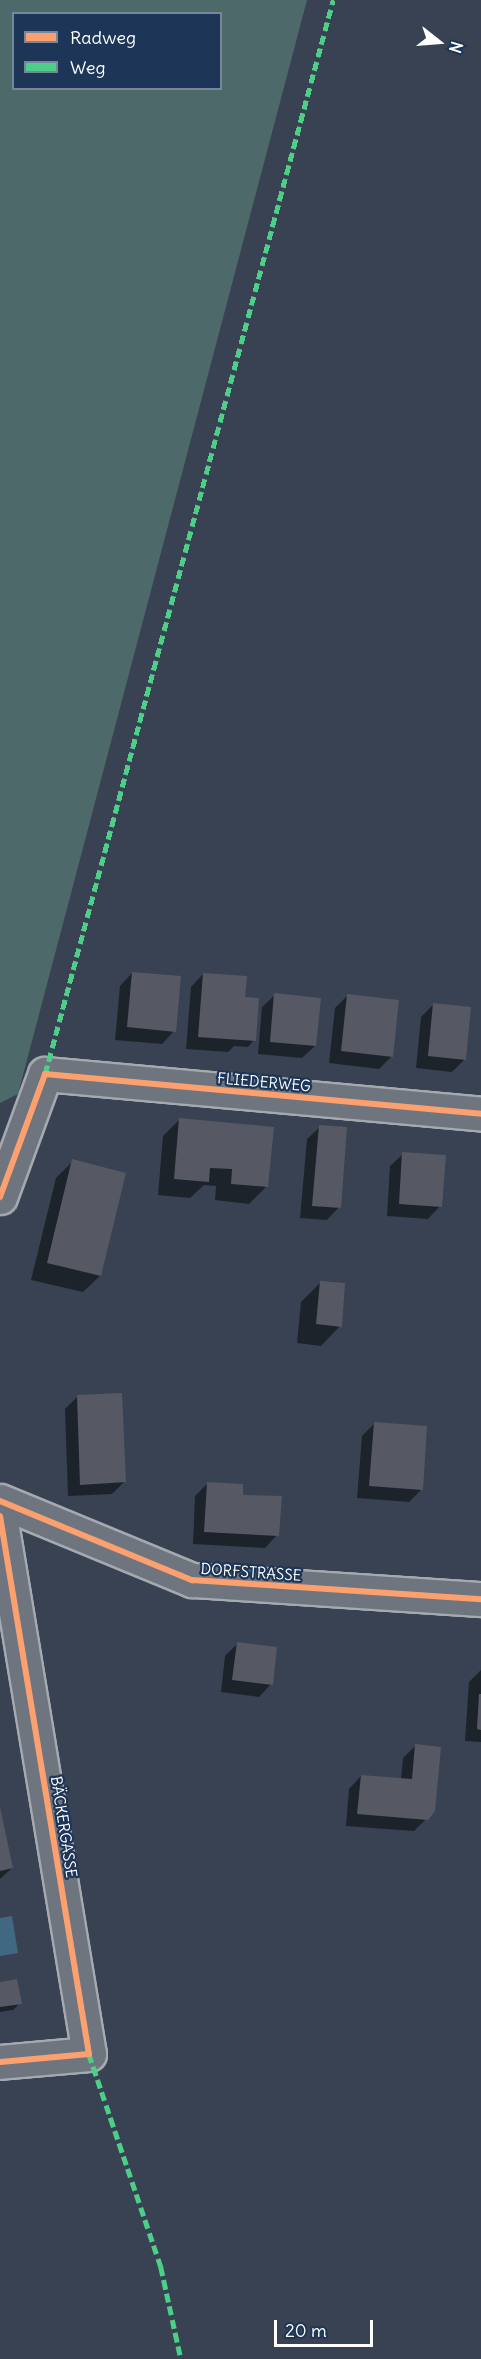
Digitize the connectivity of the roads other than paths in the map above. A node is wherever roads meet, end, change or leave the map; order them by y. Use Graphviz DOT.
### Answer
graph roads {
  1 [pos="481,1114"];
  2 [pos="11,1132"];
  3 [pos="0,1197"];
  4 [pos="0,1501"];
  5 [pos="0,1516"];
  6 [pos="481,1599"];
  7 [pos="0,2062"];
  1 -- 2 [label="street, FLIEDERWEG"];
  2 -- 3 [label="street"];
  4 -- 6 [label="street, DORFSTRASSE"];
  5 -- 7 [label="street, BÄCKERGASSE"];
}
